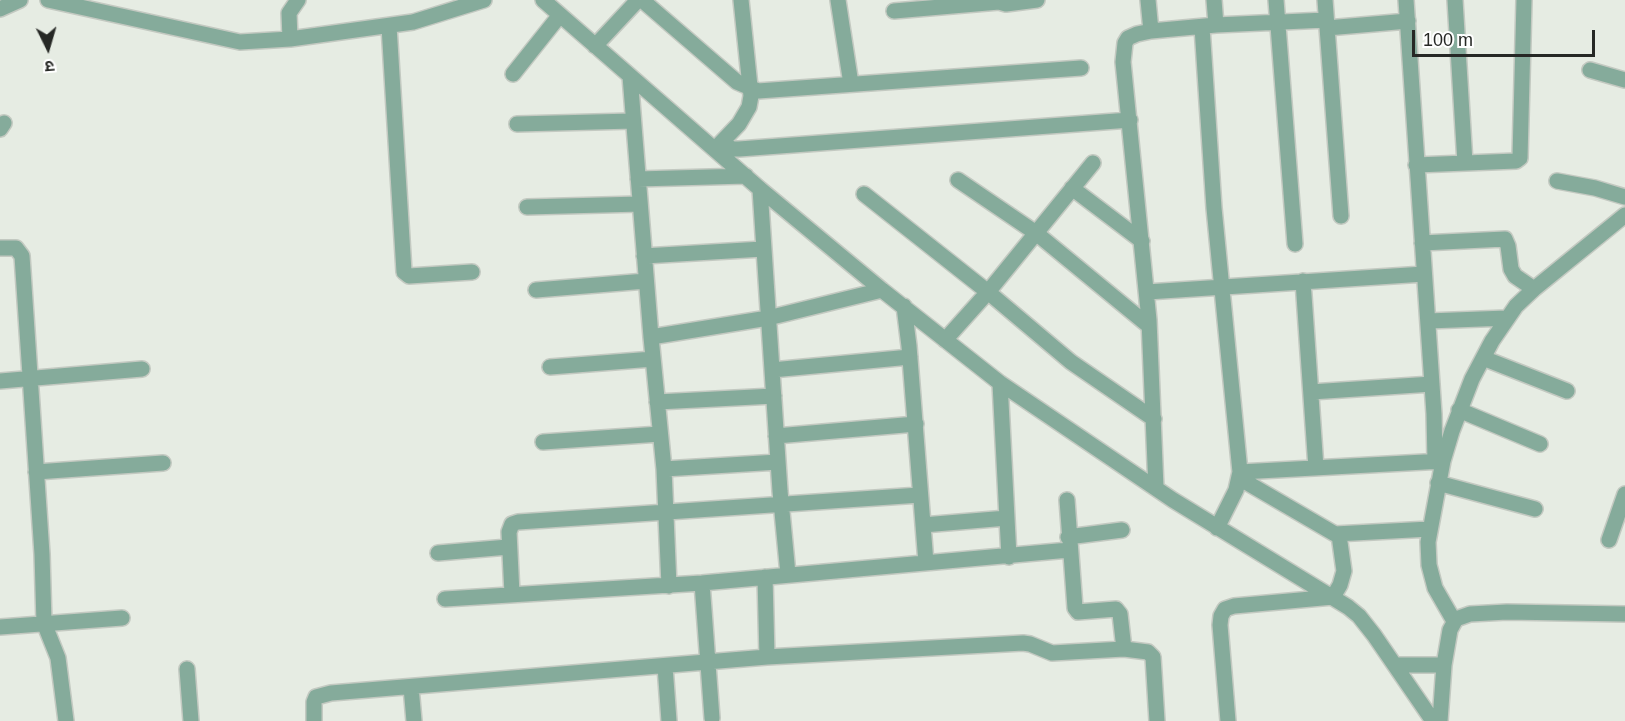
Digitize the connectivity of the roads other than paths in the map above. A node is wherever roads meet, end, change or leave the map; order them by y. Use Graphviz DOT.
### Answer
graph roads {
  1 [pos="20,0"];
  2 [pos="48,0"];
  3 [pos="298,0"];
  4 [pos="484,0"];
  5 [pos="543,0"];
  6 [pos="640,0"];
  7 [pos="741,0"];
  8 [pos="838,0"];
  9 [pos="1037,0"];
  10 [pos="1149,0"];
  11 [pos="1214,0"];
  12 [pos="1276,0"];
  13 [pos="1325,0"];
  14 [pos="1406,0"];
  15 [pos="1455,0"];
  16 [pos="1524,0"];
  17 [pos="998,1"];
  18 [pos="915,4"];
  19 [pos="453,5"];
  20 [pos="0,9"];
  21 [pos="894,11"];
  22 [pos="560,15"];
  23 [pos="1408,21"];
  24 [pos="1278,22"];
  25 [pos="1327,24"];
  26 [pos="389,26"];
  27 [pos="1209,26"];
  28 [pos="1151,31"];
  29 [pos="291,39"];
  30 [pos="595,46"];
  31 [pos="1081,68"];
  32 [pos="1590,70"];
  33 [pos="513,74"];
  34 [pos="630,76"];
  35 [pos="1625,80"];
  36 [pos="851,84"];
  37 [pos="752,89"];
  38 [pos="1130,120"];
  39 [pos="633,121"];
  40 [pos="517,124"];
  41 [pos="718,147"];
  42 [pos="1093,163"];
  43 [pos="1465,163"];
  44 [pos="1416,165"];
  45 [pos="746,176"];
  46 [pos="638,179"];
  47 [pos="958,180"];
  48 [pos="1557,181"];
  49 [pos="1072,188"];
  50 [pos="760,189"];
  51 [pos="864,194"];
  52 [pos="1625,197"];
  53 [pos="640,204"];
  54 [pos="527,207"];
  55 [pos="1625,215"];
  56 [pos="1341,216"];
  57 [pos="1036,233"];
  58 [pos="1142,242"];
  59 [pos="1422,243"];
  60 [pos="1295,244"];
  61 [pos="0,248"];
  62 [pos="763,249"];
  63 [pos="644,256"];
  64 [pos="472,272"];
  65 [pos="1424,274"];
  66 [pos="646,281"];
  67 [pos="1303,281"];
  68 [pos="1222,287"];
  69 [pos="1534,289"];
  70 [pos="536,290"];
  71 [pos="882,290"];
  72 [pos="988,292"];
  73 [pos="1147,292"];
  74 [pos="904,306"];
  75 [pos="768,318"];
  76 [pos="1507,318"];
  77 [pos="1428,321"];
  78 [pos="1149,327"];
  79 [pos="651,337"];
  80 [pos="945,340"];
  81 [pos="910,357"];
  82 [pos="1483,358"];
  83 [pos="653,359"];
  84 [pos="550,367"];
  85 [pos="142,369"];
  86 [pos="772,370"];
  87 [pos="30,379"];
  88 [pos="0,381"];
  89 [pos="1000,382"];
  90 [pos="1432,384"];
  91 [pos="1568,391"];
  92 [pos="1311,392"];
  93 [pos="774,396"];
  94 [pos="657,402"];
  95 [pos="1460,410"];
  96 [pos="1154,419"];
  97 [pos="916,424"];
  98 [pos="660,434"];
  99 [pos="776,436"];
  100 [pos="543,442"];
  101 [pos="1540,444"];
  102 [pos="1439,461"];
  103 [pos="778,462"];
  104 [pos="163,463"];
  105 [pos="1316,468"];
  106 [pos="664,469"];
  107 [pos="36,472"];
  108 [pos="1239,475"];
  109 [pos="1438,483"];
  110 [pos="1156,488"];
  111 [pos="1625,494"];
  112 [pos="920,495"];
  113 [pos="1066,500"];
  114 [pos="782,505"];
  115 [pos="1535,509"];
  116 [pos="666,513"];
  117 [pos="1007,518"];
  118 [pos="923,525"];
  119 [pos="1217,528"];
  120 [pos="1430,529"];
  121 [pos="1122,530"];
  122 [pos="1339,535"];
  123 [pos="1609,540"];
  124 [pos="1069,544"];
  125 [pos="508,547"];
  126 [pos="438,553"];
  127 [pos="1010,556"];
  128 [pos="926,563"];
  129 [pos="788,574"];
  130 [pos="765,577"];
  131 [pos="702,583"];
  132 [pos="669,586"];
  133 [pos="512,594"];
  134 [pos="1333,597"];
  135 [pos="445,599"];
  136 [pos="1625,614"];
  137 [pos="122,618"];
  138 [pos="1454,621"];
  139 [pos="44,623"];
  140 [pos="0,627"];
  141 [pos="1124,650"];
  142 [pos="767,657"];
  143 [pos="707,662"];
  144 [pos="1395,665"];
  145 [pos="1444,665"];
  146 [pos="665,666"];
  147 [pos="187,669"];
  148 [pos="411,687"];
  149 [pos="712,718"];
  150 [pos="66,721"];
  151 [pos="191,721"];
  152 [pos="314,721"];
  153 [pos="414,721"];
  154 [pos="669,721"];
  155 [pos="1157,721"];
  156 [pos="1228,721"];
  157 [pos="1433,721"];
  158 [pos="1440,721"];
  1 -- 20 [label="street"];
  2 -- 29 [label="street"];
  3 -- 29 [label="street"];
  4 -- 19 [label="street"];
  5 -- 22 [label="street"];
  6 -- 30 [label="street"];
  6 -- 37 [label="street"];
  7 -- 37 [label="street"];
  8 -- 36 [label="street"];
  9 -- 17 [label="street"];
  10 -- 28 [label="street"];
  11 -- 27 [label="street"];
  12 -- 24 [label="street"];
  13 -- 25 [label="street"];
  14 -- 23 [label="street"];
  15 -- 43 [label="street"];
  16 -- 43 [label="street"];
  17 -- 18 [label="street"];
  18 -- 21 [label="street"];
  19 -- 26 [label="street"];
  22 -- 30 [label="street"];
  22 -- 33 [label="street"];
  23 -- 25 [label="street"];
  23 -- 44 [label="street"];
  24 -- 25 [label="street"];
  24 -- 27 [label="street"];
  24 -- 60 [label="street"];
  25 -- 56 [label="street"];
  26 -- 29 [label="street"];
  26 -- 64 [label="street"];
  27 -- 28 [label="street"];
  27 -- 68 [label="street"];
  28 -- 38 [label="street"];
  30 -- 34 [label="street"];
  31 -- 36 [label="street"];
  32 -- 35 [label="street"];
  34 -- 39 [label="street"];
  34 -- 41 [label="street"];
  36 -- 37 [label="street"];
  37 -- 41 [label="street"];
  38 -- 41 [label="street"];
  38 -- 58 [label="street"];
  39 -- 40 [label="street"];
  39 -- 46 [label="street"];
  41 -- 45 [label="street"];
  42 -- 49 [label="street"];
  43 -- 44 [label="street"];
  44 -- 59 [label="street"];
  45 -- 46 [label="street"];
  45 -- 50 [label="street"];
  46 -- 53 [label="street"];
  47 -- 57 [label="street"];
  48 -- 52 [label="street"];
  49 -- 57 [label="street"];
  49 -- 58 [label="street"];
  50 -- 62 [label="street"];
  50 -- 71 [label="street"];
  51 -- 72 [label="street"];
  53 -- 54 [label="street"];
  53 -- 63 [label="street"];
  55 -- 69 [label="street"];
  57 -- 72 [label="street"];
  57 -- 78 [label="street"];
  58 -- 73 [label="street"];
  59 -- 65 [label="street"];
  59 -- 69 [label="street"];
  61 -- 87 [label="street"];
  62 -- 63 [label="street"];
  62 -- 75 [label="street"];
  63 -- 66 [label="street"];
  65 -- 67 [label="street"];
  65 -- 77 [label="street"];
  66 -- 70 [label="street"];
  66 -- 79 [label="street"];
  67 -- 68 [label="street"];
  67 -- 92 [label="street"];
  68 -- 73 [label="street"];
  68 -- 108 [label="street"];
  69 -- 76 [label="street"];
  71 -- 74 [label="street"];
  71 -- 75 [label="street"];
  72 -- 80 [label="street"];
  72 -- 96 [label="street"];
  73 -- 78 [label="street"];
  74 -- 80 [label="street"];
  74 -- 81 [label="street"];
  75 -- 79 [label="street"];
  75 -- 86 [label="street"];
  76 -- 77 [label="street"];
  76 -- 82 [label="street"];
  77 -- 90 [label="street"];
  78 -- 96 [label="street"];
  79 -- 83 [label="street"];
  80 -- 89 [label="street"];
  81 -- 86 [label="street"];
  81 -- 97 [label="street"];
  82 -- 91 [label="street"];
  82 -- 95 [label="street"];
  83 -- 84 [label="street"];
  83 -- 94 [label="street"];
  85 -- 87 [label="street"];
  86 -- 93 [label="street"];
  87 -- 88 [label="street"];
  87 -- 107 [label="street"];
  89 -- 110 [label="street"];
  89 -- 117 [label="street"];
  90 -- 92 [label="street"];
  90 -- 102 [label="street"];
  92 -- 105 [label="street"];
  93 -- 94 [label="street"];
  93 -- 99 [label="street"];
  94 -- 98 [label="street"];
  95 -- 101 [label="street"];
  95 -- 102 [label="street"];
  96 -- 110 [label="street"];
  97 -- 99 [label="street"];
  97 -- 112 [label="street"];
  98 -- 100 [label="street"];
  98 -- 106 [label="street"];
  99 -- 103 [label="street"];
  102 -- 105 [label="street"];
  102 -- 109 [label="street"];
  103 -- 106 [label="street"];
  103 -- 114 [label="street"];
  104 -- 107 [label="street"];
  105 -- 108 [label="street"];
  106 -- 116 [label="street"];
  107 -- 139 [label="street"];
  108 -- 119 [label="street"];
  108 -- 122 [label="street"];
  109 -- 115 [label="street"];
  109 -- 120 [label="street"];
  110 -- 119 [label="street"];
  111 -- 123 [label="street"];
  112 -- 114 [label="street"];
  112 -- 118 [label="street"];
  113 -- 124 [label="street"];
  114 -- 116 [label="street"];
  114 -- 129 [label="street"];
  116 -- 125 [label="street"];
  116 -- 132 [label="street"];
  117 -- 118 [label="street"];
  117 -- 127 [label="street"];
  118 -- 128 [label="street"];
  119 -- 134 [label="street"];
  120 -- 122 [label="street"];
  120 -- 138 [label="street"];
  121 -- 124 [label="street"];
  122 -- 134 [label="street"];
  124 -- 127 [label="street"];
  124 -- 141 [label="street"];
  125 -- 126 [label="street"];
  125 -- 133 [label="street"];
  127 -- 128 [label="street"];
  128 -- 129 [label="street"];
  129 -- 130 [label="street"];
  130 -- 131 [label="street"];
  130 -- 142 [label="street"];
  131 -- 132 [label="street"];
  131 -- 143 [label="street"];
  132 -- 133 [label="street"];
  133 -- 135 [label="street"];
  134 -- 144 [label="street"];
  134 -- 156 [label="street"];
  136 -- 138 [label="street"];
  137 -- 139 [label="street"];
  138 -- 145 [label="street"];
  139 -- 140 [label="street"];
  139 -- 150 [label="street"];
  141 -- 142 [label="street"];
  141 -- 155 [label="street"];
  142 -- 143 [label="street"];
  143 -- 146 [label="street"];
  143 -- 149 [label="street"];
  144 -- 145 [label="street"];
  144 -- 157 [label="street"];
  145 -- 158 [label="street"];
  146 -- 148 [label="street"];
  146 -- 154 [label="street"];
  147 -- 151 [label="street"];
  148 -- 152 [label="street"];
  148 -- 153 [label="street"];
}
